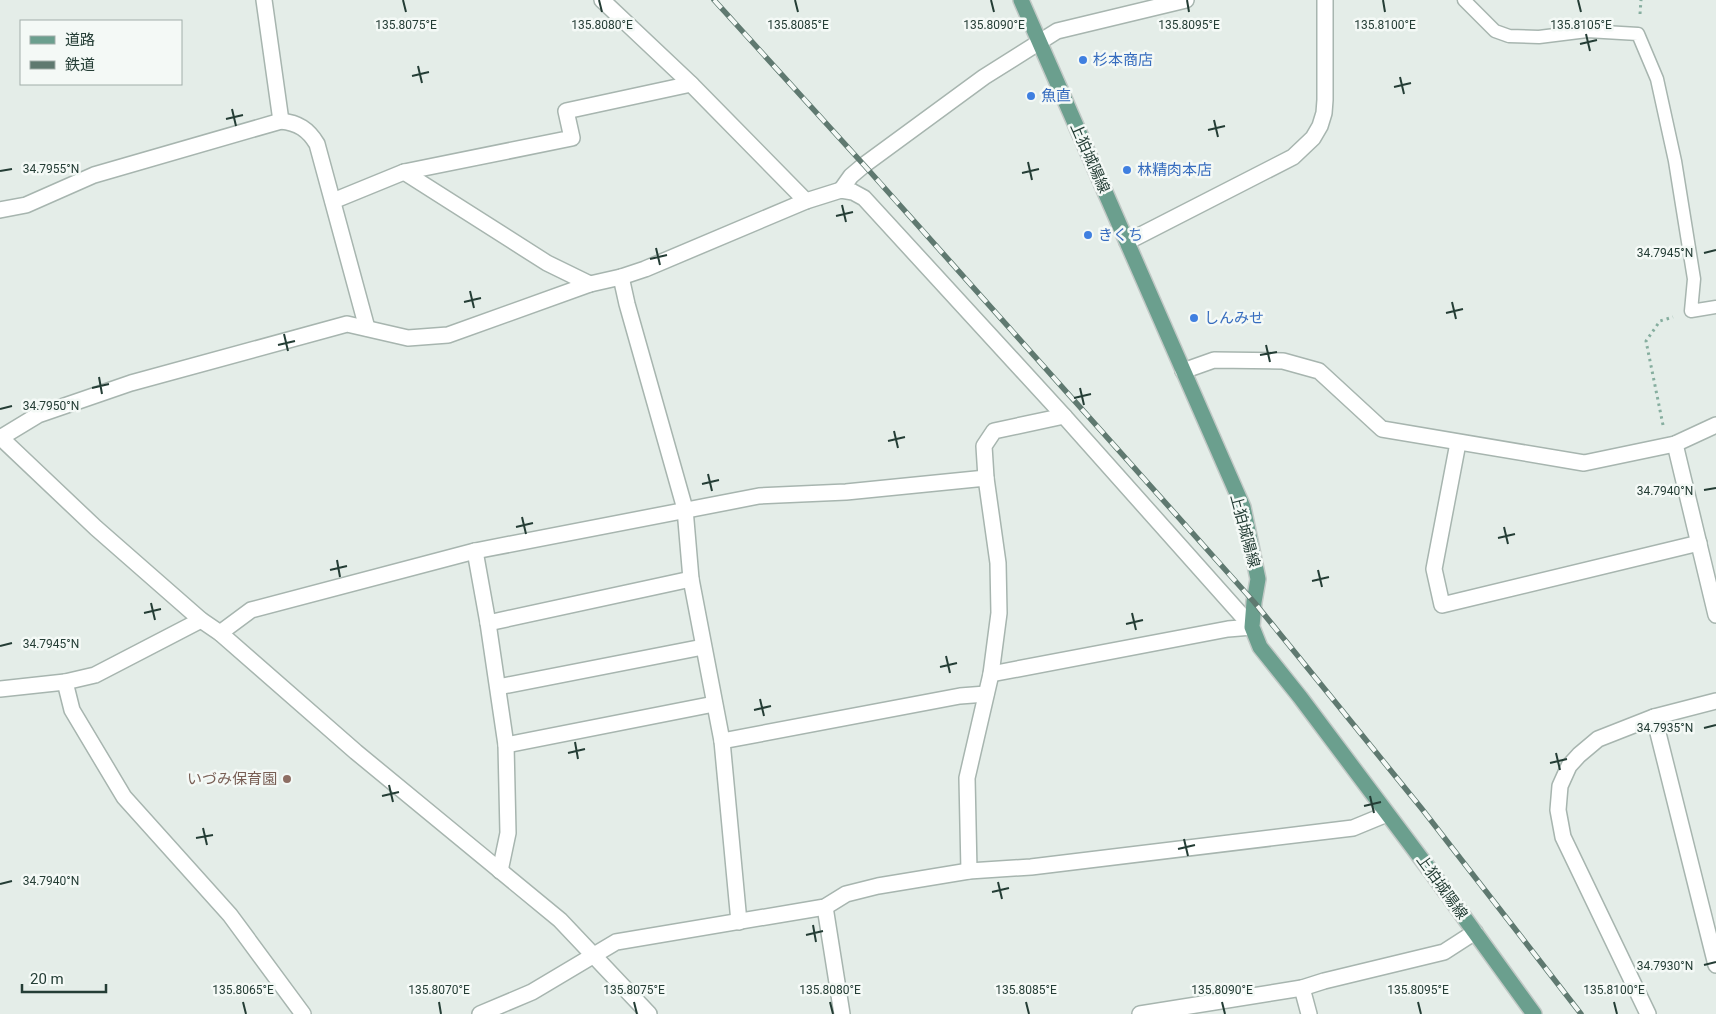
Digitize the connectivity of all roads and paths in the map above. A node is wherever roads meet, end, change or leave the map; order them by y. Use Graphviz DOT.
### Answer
graph roads {
  1 [pos="264,0"];
  2 [pos="602,0"];
  3 [pos="1021,0"];
  4 [pos="1186,0"];
  5 [pos="1325,0"];
  6 [pos="1464,0"];
  7 [pos="1040,44"];
  8 [pos="691,84"];
  9 [pos="281,121"];
  10 [pos="404,172"];
  11 [pos="841,190"];
  12 [pos="333,200"];
  13 [pos="806,201"];
  14 [pos="0,210"];
  15 [pos="1127,242"];
  16 [pos="622,277"];
  17 [pos="590,284"];
  18 [pos="1716,307"];
  19 [pos="1690,311"];
  20 [pos="367,328"];
  21 [pos="1183,371"];
  22 [pos="1064,416"];
  23 [pos="1716,425"];
  24 [pos="0,437"];
  25 [pos="1458,443"];
  26 [pos="1671,445"];
  27 [pos="986,478"];
  28 [pos="685,509"];
  29 [pos="1699,543"];
  30 [pos="475,551"];
  31 [pos="691,579"];
  32 [pos="1716,611"];
  33 [pos="200,620"];
  34 [pos="488,623"];
  35 [pos="1252,627"];
  36 [pos="220,633"];
  37 [pos="703,647"];
  38 [pos="991,674"];
  39 [pos="65,682"];
  40 [pos="498,687"];
  41 [pos="0,689"];
  42 [pos="986,694"];
  43 [pos="1716,701"];
  44 [pos="714,704"];
  45 [pos="1654,717"];
  46 [pos="722,741"];
  47 [pos="506,746"];
  48 [pos="1387,814"];
  49 [pos="500,871"];
  50 [pos="969,871"];
  51 [pos="825,908"];
  52 [pos="739,922"];
  53 [pos="1475,932"];
  54 [pos="593,955"];
  55 [pos="1716,965"];
  56 [pos="1302,988"];
  57 [pos="303,1014"];
  58 [pos="480,1014"];
  59 [pos="649,1014"];
  60 [pos="842,1014"];
  61 [pos="1140,1014"];
  62 [pos="1309,1014"];
  63 [pos="1534,1014"];
  64 [pos="1648,1014"];
  1 -- 9 [label="street"];
  2 -- 8 [label="street"];
  3 -- 7 [label="main road, 上狛城陽線"];
  4 -- 7 [label="street"];
  5 -- 15 [label="street"];
  6 -- 19 [label="lane"];
  7 -- 11 [label="street"];
  7 -- 15 [label="main road, 上狛城陽線"];
  8 -- 10 [label="street"];
  8 -- 13 [label="street"];
  9 -- 12 [label="street"];
  9 -- 14 [label="street"];
  10 -- 12 [label="street"];
  10 -- 17 [label="street"];
  11 -- 13 [label="street"];
  11 -- 22 [label="street"];
  12 -- 20 [label="street"];
  13 -- 16 [label="street"];
  15 -- 21 [label="main road, 上狛城陽線"];
  16 -- 17 [label="street"];
  16 -- 28 [label="street"];
  17 -- 20 [label="street"];
  18 -- 19 [label="lane"];
  19 -- 26 [label="path"];
  20 -- 24 [label="street"];
  21 -- 25 [label="street"];
  21 -- 35 [label="main road, 上狛城陽線"];
  22 -- 27 [label="street"];
  22 -- 35 [label="street"];
  23 -- 26 [label="street"];
  24 -- 33 [label="street"];
  25 -- 26 [label="street"];
  25 -- 29 [label="street"];
  26 -- 29 [label="street"];
  27 -- 28 [label="street"];
  27 -- 38 [label="street"];
  28 -- 30 [label="street"];
  28 -- 31 [label="street"];
  29 -- 32 [label="street"];
  30 -- 34 [label="street"];
  30 -- 36 [label="street"];
  31 -- 34 [label="street"];
  31 -- 37 [label="street"];
  33 -- 36 [label="street"];
  33 -- 39 [label="street"];
  34 -- 40 [label="street"];
  35 -- 38 [label="street"];
  35 -- 48 [label="main road, 上狛城陽線"];
  36 -- 49 [label="street"];
  37 -- 40 [label="street"];
  37 -- 44 [label="street"];
  38 -- 42 [label="street"];
  39 -- 41 [label="street"];
  39 -- 57 [label="street"];
  40 -- 47 [label="street"];
  42 -- 46 [label="street"];
  42 -- 50 [label="street"];
  43 -- 45 [label="street"];
  44 -- 46 [label="street"];
  44 -- 47 [label="street"];
  45 -- 55 [label="street"];
  45 -- 64 [label="street"];
  46 -- 52 [label="street"];
  47 -- 49 [label="street"];
  48 -- 50 [label="street"];
  48 -- 53 [label="main road, 上狛城陽線"];
  49 -- 54 [label="street"];
  50 -- 51 [label="street"];
  51 -- 52 [label="street"];
  51 -- 60 [label="street"];
  52 -- 54 [label="street"];
  53 -- 56 [label="street"];
  53 -- 63 [label="main road, 上狛城陽線"];
  54 -- 58 [label="street"];
  54 -- 59 [label="street"];
  56 -- 61 [label="street"];
  56 -- 62 [label="street"];
}
